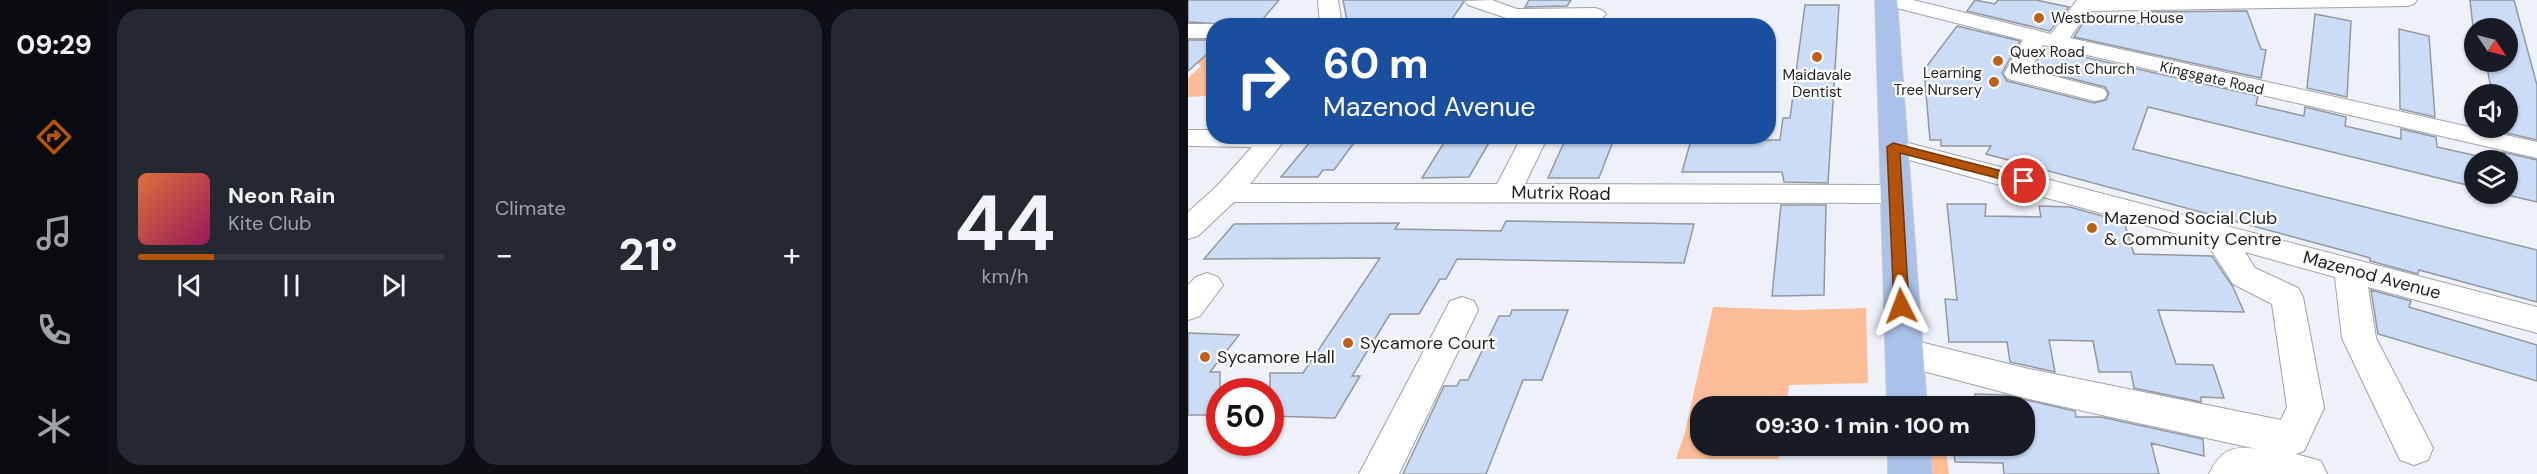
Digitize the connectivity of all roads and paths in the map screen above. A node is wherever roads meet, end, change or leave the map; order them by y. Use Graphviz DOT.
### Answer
graph roads {
  1 [pos="1328,0"];
  2 [pos="1887,0"];
  3 [pos="2407,0"];
  4 [pos="1475,1"];
  5 [pos="1596,13"];
  6 [pos="1330,18"];
  7 [pos="1188,31"];
  8 [pos="1206,31"];
  9 [pos="2046,39"];
  10 [pos="2095,94"];
  11 [pos="1188,138"];
  12 [pos="1206,138"];
  13 [pos="1269,144"];
  14 [pos="1530,144"];
  15 [pos="1893,147"];
  16 [pos="2537,150"];
  17 [pos="1227,193"];
  18 [pos="1506,193"];
  19 [pos="1896,194"];
  20 [pos="1188,229"];
  21 [pos="2216,233"];
  22 [pos="2350,269"];
  23 [pos="1462,310"];
  24 [pos="2537,320"];
  25 [pos="1904,351"];
  26 [pos="1906,396"];
  27 [pos="2414,448"];
  28 [pos="1910,456"];
  29 [pos="1379,474"];
  30 [pos="1911,474"];
  31 [pos="2229,474"];
  32 [pos="2307,474"];
  1 -- 6 [label="street"];
  2 -- 9 [label="street, Kingsgate Road"];
  2 -- 15 [label="main road"];
  3 -- 9 [label="street"];
  4 -- 5 [label="street"];
  7 -- 8 [label="street"];
  9 -- 10 [label="street"];
  9 -- 16 [label="street, Kingsgate Road"];
  11 -- 12 [label="street"];
  13 -- 17 [label="street"];
  14 -- 18 [label="street"];
  15 -- 19 [label="main road"];
  15 -- 21 [label="street, Mazenod Avenue"];
  17 -- 18 [label="street, Mutrix Road"];
  17 -- 20 [label="street"];
  18 -- 19 [label="street, Mutrix Road"];
  19 -- 25 [label="main road"];
  21 -- 22 [label="street, Mazenod Avenue"];
  21 -- 25 [label="street"];
  22 -- 24 [label="street, Mazenod Avenue"];
  22 -- 27 [label="street"];
  23 -- 29 [label="street"];
  25 -- 26 [label="main road"];
  28 -- 30 [label="main road"];
  31 -- 32 [label="street"];
}
